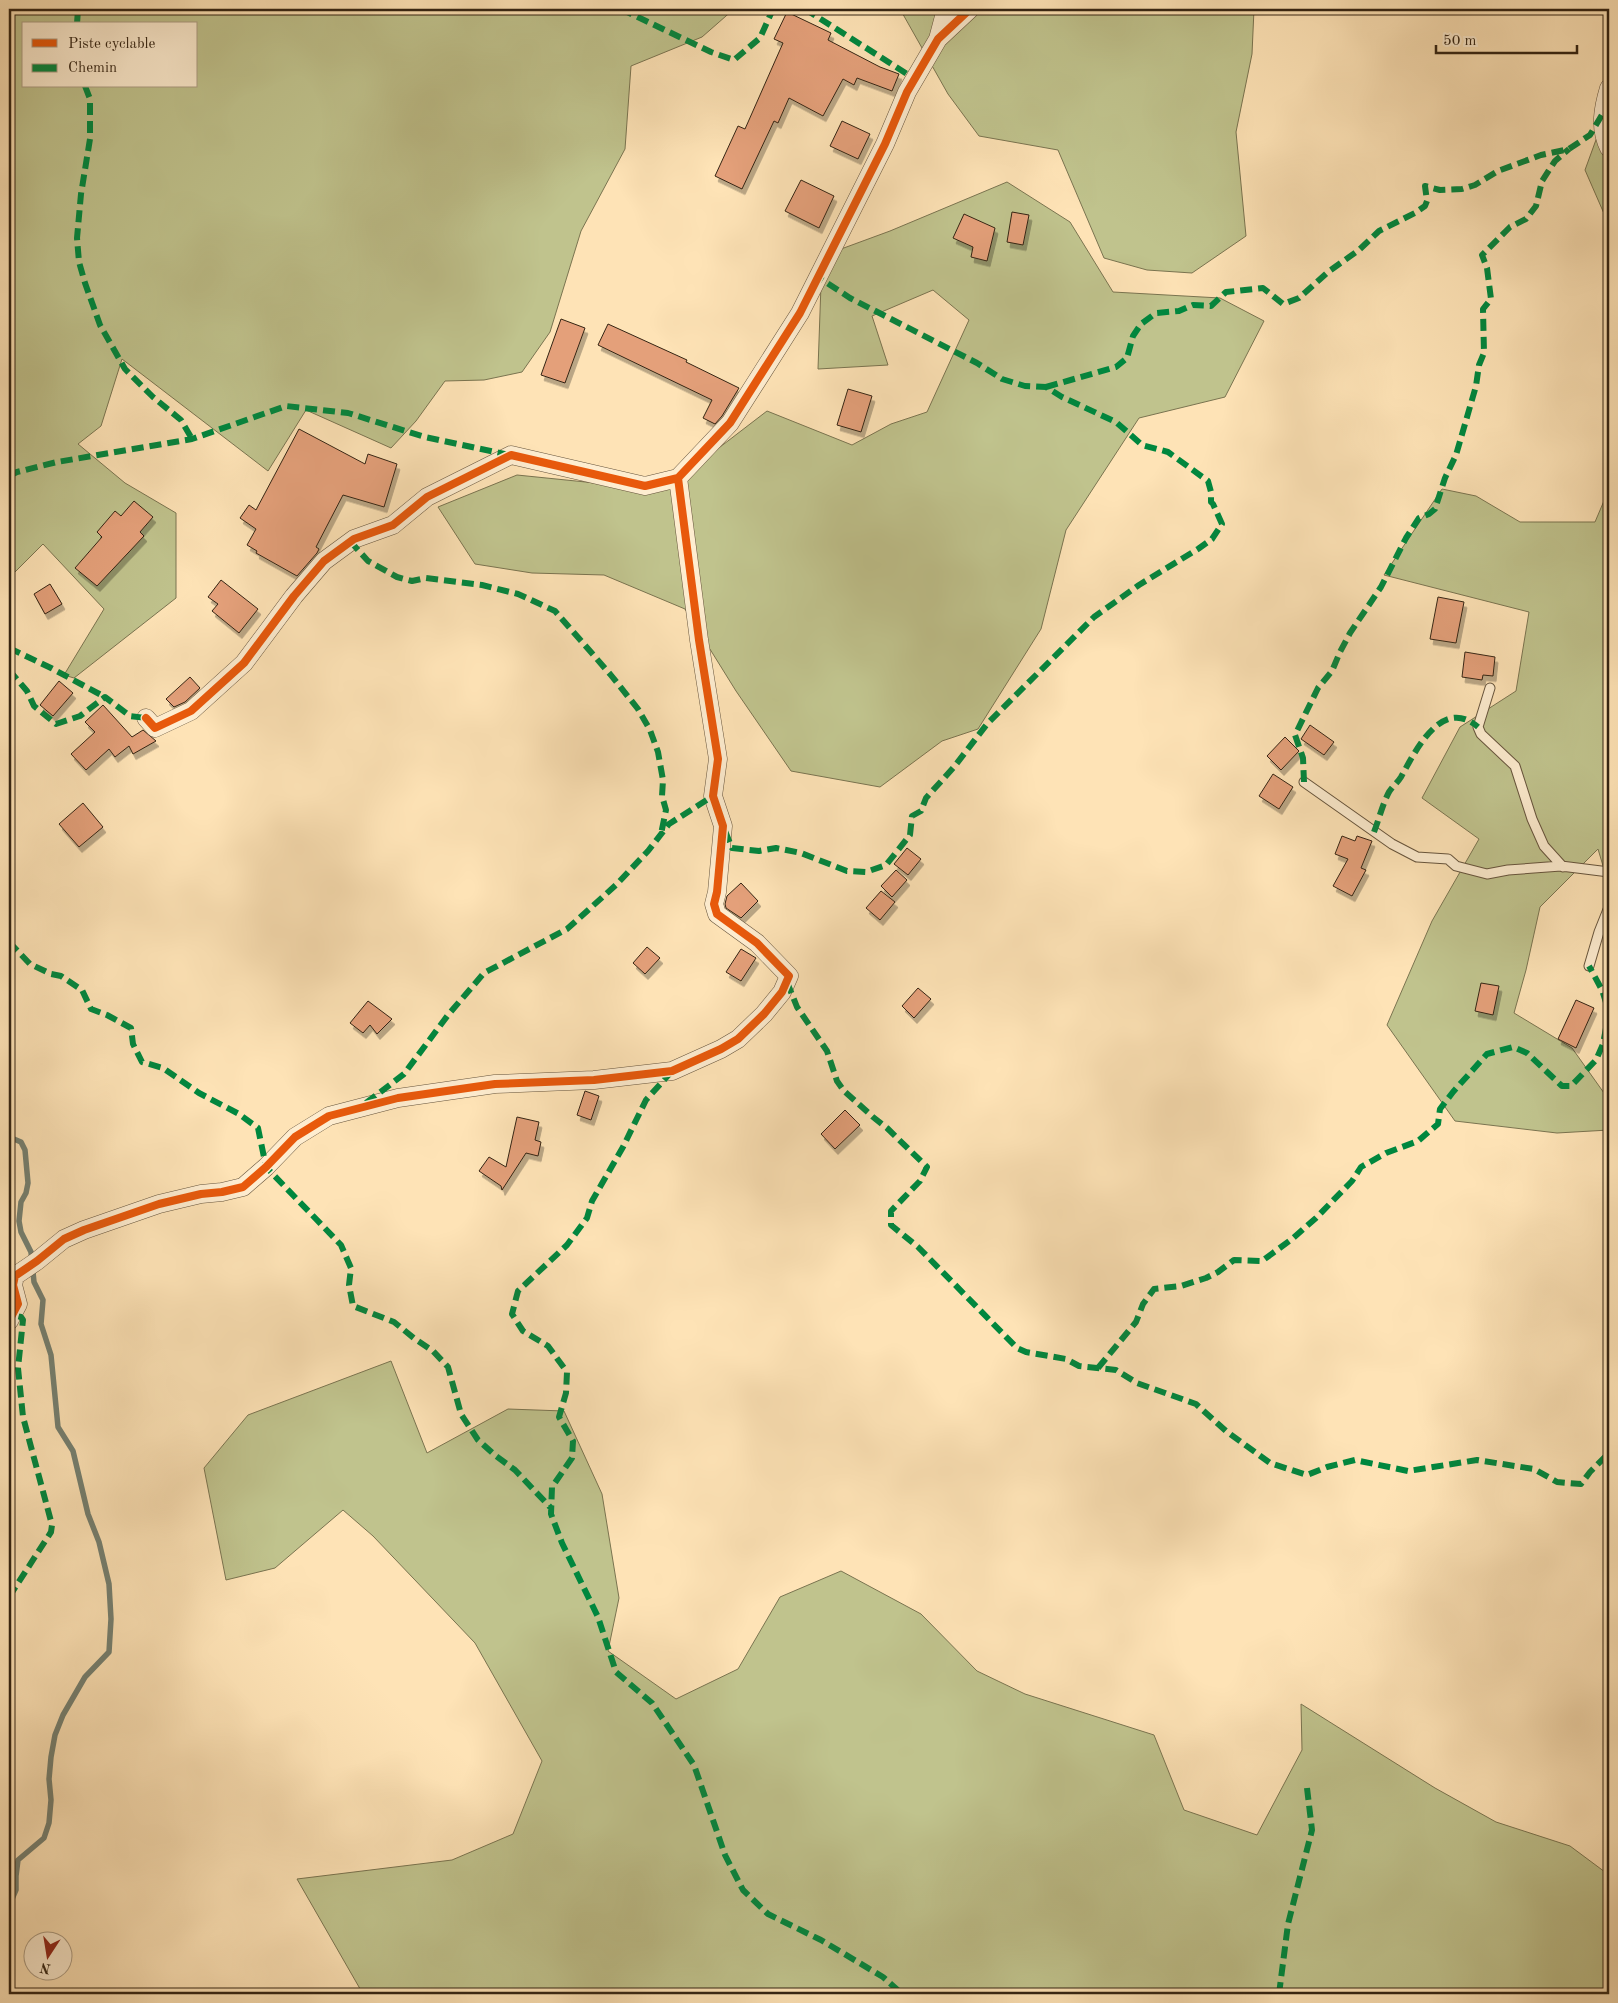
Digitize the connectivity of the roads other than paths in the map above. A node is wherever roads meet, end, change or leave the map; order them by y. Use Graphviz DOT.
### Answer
graph roads {
  1 [pos="946,9"];
  2 [pos="970,9"];
  3 [pos="938,40"];
  4 [pos="1609,88"];
  5 [pos="1609,148"];
  6 [pos="678,478"];
  7 [pos="1490,688"];
  8 [pos="146,718"];
  9 [pos="1304,782"];
  10 [pos="1563,867"];
  11 [pos="1609,872"];
  12 [pos="1609,907"];
  13 [pos="1589,966"];
  14 [pos="9,1321"];
  1 -- 3 [label="street"];
  2 -- 3 [label="street"];
  3 -- 6 [label="street"];
  4 -- 5 [label="street"];
  6 -- 8 [label="street"];
  6 -- 14 [label="street"];
  7 -- 10 [label="lane"];
  9 -- 10 [label="lane"];
  10 -- 11 [label="lane"];
  12 -- 13 [label="lane"];
}
